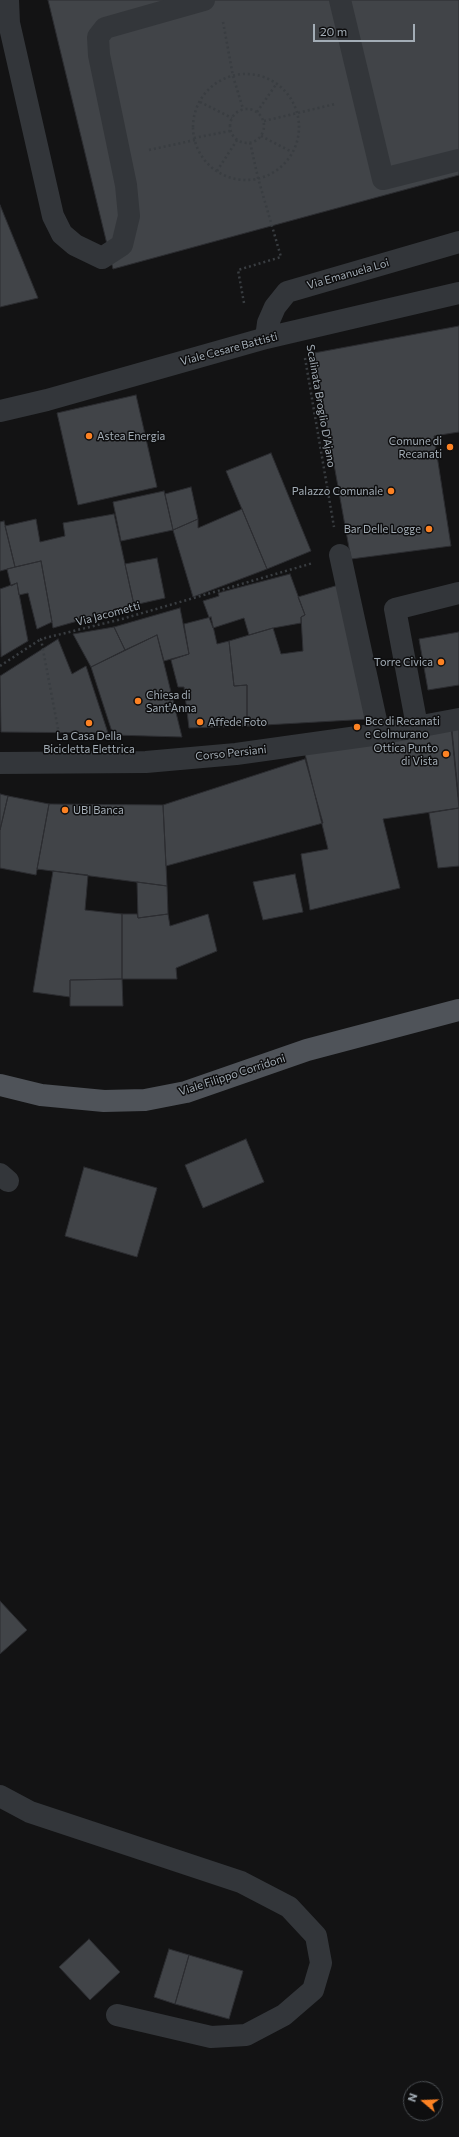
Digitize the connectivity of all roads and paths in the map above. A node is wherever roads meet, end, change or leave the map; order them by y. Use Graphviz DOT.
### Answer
graph roads {
  1 [pos="8,0"];
  2 [pos="204,0"];
  3 [pos="340,0"];
  4 [pos="221,15"];
  5 [pos="233,76"];
  6 [pos="277,83"];
  7 [pos="364,98"];
  8 [pos="200,102"];
  9 [pos="243,109"];
  10 [pos="257,112"];
  11 [pos="297,114"];
  12 [pos="232,118"];
  13 [pos="264,121"];
  14 [pos="230,131"];
  15 [pos="261,136"];
  16 [pos="195,139"];
  17 [pos="237,140"];
  18 [pos="250,142"];
  19 [pos="292,152"];
  20 [pos="120,156"];
  21 [pos="459,160"];
  22 [pos="217,171"];
  23 [pos="258,178"];
  24 [pos="459,242"];
  25 [pos="459,293"];
  26 [pos="300,330"];
  27 [pos="258,340"];
  28 [pos="0,411"];
  29 [pos="340,555"];
  30 [pos="299,567"];
  31 [pos="459,593"];
  32 [pos="41,639"];
  33 [pos="0,666"];
  34 [pos="459,719"];
  35 [pos="417,726"];
  36 [pos="379,734"];
  37 [pos="64,762"];
  38 [pos="0,763"];
  39 [pos="459,1010"];
  40 [pos="0,1085"];
  41 [pos="0,1796"];
  42 [pos="118,2015"];
  1 -- 20 [label="street"];
  2 -- 20 [label="street"];
  3 -- 7 [label="street"];
  4 -- 5 [label="path"];
  5 -- 6 [label="path"];
  5 -- 8 [label="path"];
  5 -- 9 [label="path"];
  6 -- 10 [label="path"];
  6 -- 11 [label="path"];
  7 -- 11 [label="path"];
  7 -- 21 [label="street"];
  8 -- 12 [label="path"];
  8 -- 16 [label="path"];
  9 -- 10 [label="path"];
  9 -- 12 [label="path"];
  10 -- 13 [label="path"];
  11 -- 13 [label="path"];
  11 -- 19 [label="path"];
  12 -- 14 [label="path"];
  13 -- 15 [label="path"];
  14 -- 16 [label="path"];
  14 -- 17 [label="path"];
  15 -- 18 [label="path"];
  15 -- 19 [label="path"];
  16 -- 20 [label="path"];
  16 -- 22 [label="path"];
  17 -- 18 [label="path"];
  17 -- 22 [label="path"];
  18 -- 23 [label="path"];
  19 -- 23 [label="path"];
  22 -- 23 [label="path"];
  23 -- 27 [label="path"];
  24 -- 27 [label="street, Via Emanuela Loi"];
  25 -- 26 [label="street, Viale Cesare Battisti"];
  26 -- 27 [label="street, Viale Cesare Battisti"];
  26 -- 29 [label="path, Scalinata Broglio D'Ajano"];
  27 -- 28 [label="street, Viale Cesare Battisti"];
  29 -- 36 [label="street"];
  30 -- 32 [label="path, Via Jacometti"];
  31 -- 35 [label="street"];
  32 -- 33 [label="path, Via Jacometti"];
  32 -- 37 [label="path"];
  34 -- 35 [label="street, Corso Persiani"];
  35 -- 36 [label="street, Corso Persiani"];
  36 -- 37 [label="street, Corso Persiani"];
  37 -- 38 [label="street, Corso Persiani"];
  39 -- 40 [label="main road, Viale Filippo Corridoni"];
  41 -- 42 [label="street"];
}
